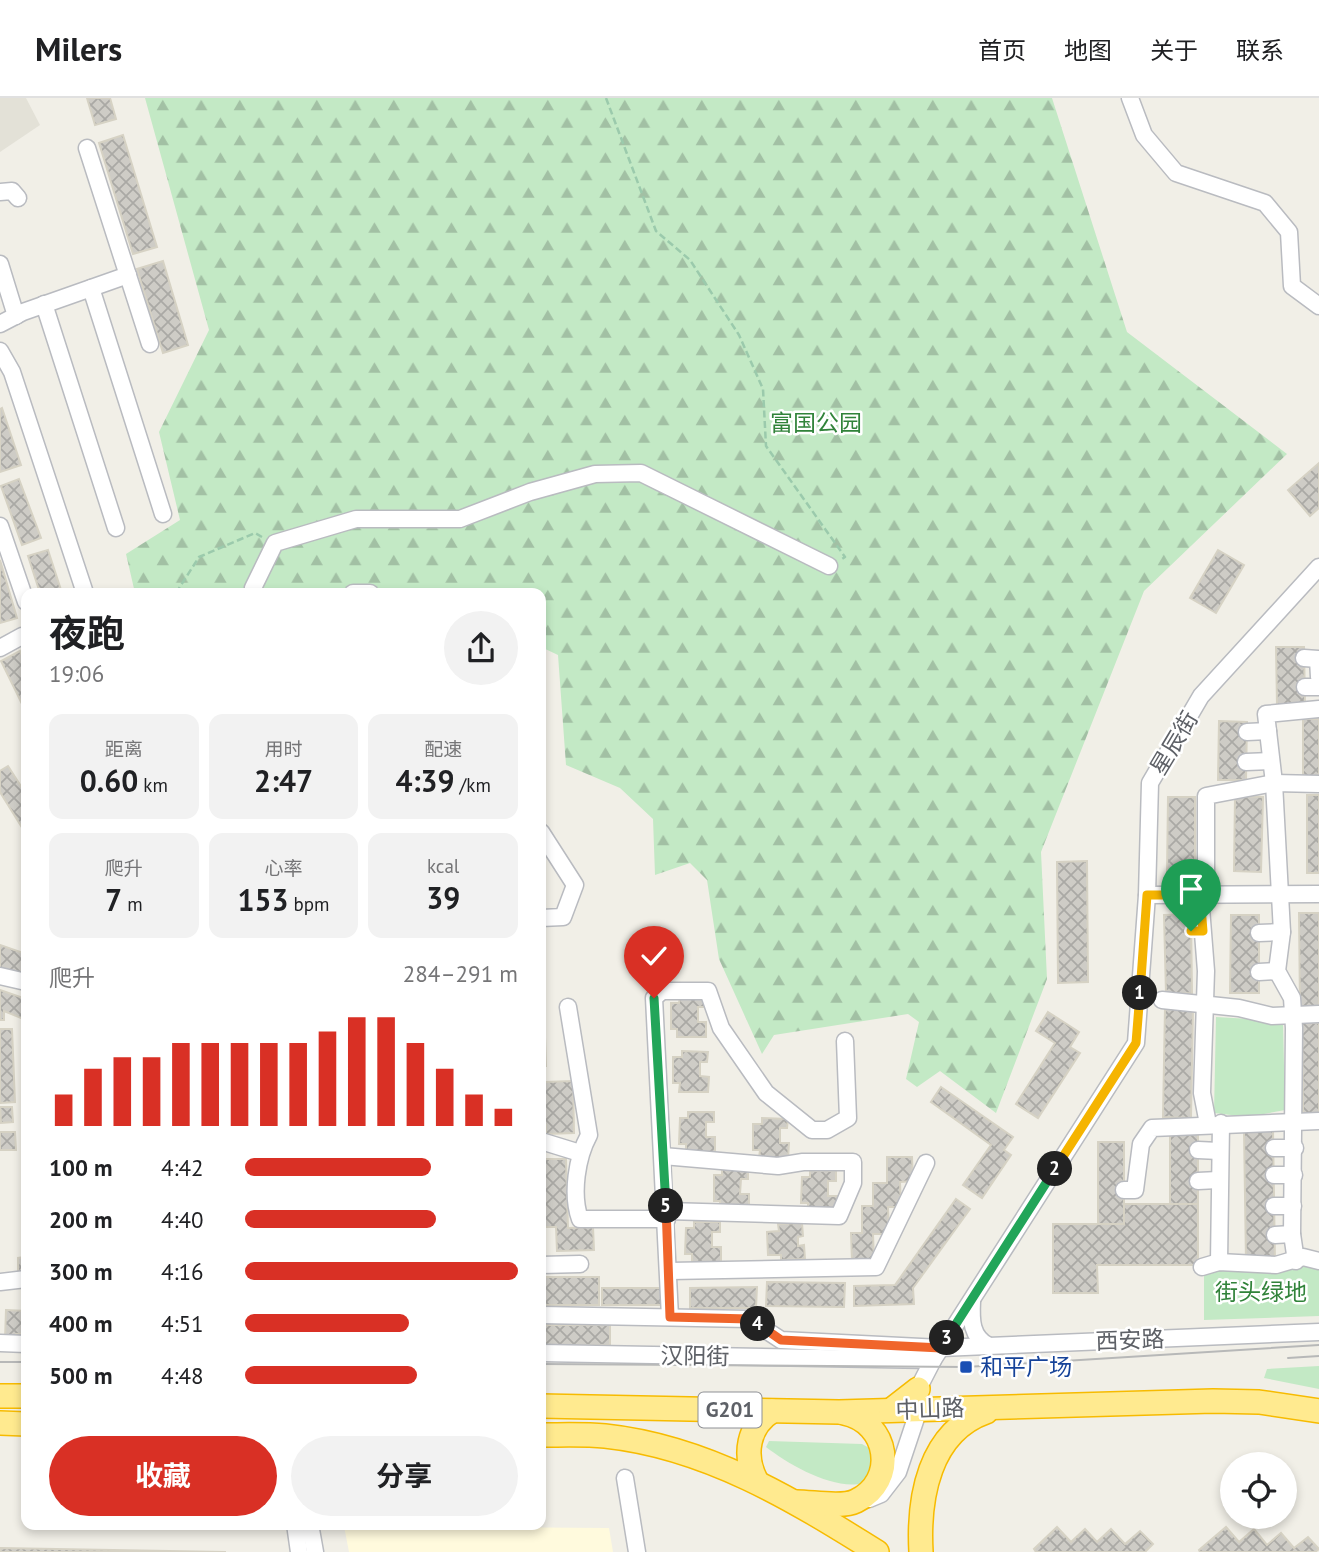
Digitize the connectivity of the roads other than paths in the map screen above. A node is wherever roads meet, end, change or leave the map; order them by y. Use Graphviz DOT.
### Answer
graph roads {
  1 [pos="1130,98"];
  2 [pos="87,148"];
  3 [pos="0,192"];
  4 [pos="18,198"];
  5 [pos="0,264"];
  6 [pos="128,275"];
  7 [pos="91,288"];
  8 [pos="44,304"];
  9 [pos="1319,306"];
  10 [pos="16,316"];
  11 [pos="0,324"];
  12 [pos="150,344"];
  13 [pos="0,351"];
  14 [pos="163,514"];
  15 [pos="0,526"];
  16 [pos="116,528"];
  17 [pos="829,566"];
  18 [pos="1319,567"];
  19 [pos="21,588"];
  20 [pos="83,588"];
  21 [pos="253,588"];
  22 [pos="21,637"];
  23 [pos="0,648"];
  24 [pos="1304,658"];
  25 [pos="1319,677"];
  26 [pos="1319,709"];
  27 [pos="1268,731"];
  28 [pos="1247,732"];
  29 [pos="1271,761"];
  30 [pos="1246,762"];
  31 [pos="1274,783"];
  32 [pos="1319,784"];
  33 [pos="546,840"];
  34 [pos="1278,893"];
  35 [pos="1319,894"];
  36 [pos="1147,895"];
  37 [pos="1203,895"];
  38 [pos="546,918"];
  39 [pos="1282,932"];
  40 [pos="1259,933"];
  41 [pos="1277,971"];
  42 [pos="1259,972"];
  43 [pos="0,976"];
  44 [pos="21,981"];
  45 [pos="1163,1000"];
  46 [pos="1204,1004"];
  47 [pos="568,1007"];
  48 [pos="1319,1014"];
  49 [pos="1293,1015"];
  50 [pos="845,1041"];
  51 [pos="1319,1121"];
  52 [pos="1294,1122"];
  53 [pos="1215,1124"];
  54 [pos="546,1143"];
  55 [pos="1274,1148"];
  56 [pos="1295,1148"];
  57 [pos="1198,1150"];
  58 [pos="1219,1151"];
  59 [pos="580,1153"];
  60 [pos="663,1156"];
  61 [pos="926,1163"];
  62 [pos="1274,1175"];
  63 [pos="1294,1175"];
  64 [pos="1218,1180"];
  65 [pos="1198,1181"];
  66 [pos="1124,1190"];
  67 [pos="1274,1206"];
  68 [pos="1293,1206"];
  69 [pos="667,1215"];
  70 [pos="1292,1234"];
  71 [pos="1275,1235"];
  72 [pos="1296,1261"];
  73 [pos="1319,1261"];
  74 [pos="1219,1262"];
  75 [pos="580,1264"];
  76 [pos="546,1265"];
  77 [pos="1202,1267"];
  78 [pos="670,1270"];
  79 [pos="21,1280"];
  80 [pos="0,1282"];
  81 [pos="972,1299"];
  82 [pos="546,1315"];
  83 [pos="670,1317"];
  84 [pos="1319,1332"];
  85 [pos="0,1343"];
  86 [pos="21,1344"];
  87 [pos="989,1346"];
  88 [pos="546,1353"];
  89 [pos="937,1354"];
  90 [pos="0,1396"];
  91 [pos="21,1396"];
  92 [pos="918,1399"];
  93 [pos="546,1406"];
  94 [pos="999,1407"];
  95 [pos="772,1411"];
  96 [pos="1319,1411"];
  97 [pos="839,1412"];
  98 [pos="0,1423"];
  99 [pos="21,1424"];
  100 [pos="546,1435"];
  101 [pos="625,1478"];
  102 [pos="756,1480"];
  103 [pos="797,1502"];
  104 [pos="853,1503"];
  105 [pos="296,1530"];
  106 [pos="311,1530"];
  107 [pos="299,1552"];
  108 [pos="315,1552"];
  109 [pos="637,1552"];
  110 [pos="877,1552"];
  111 [pos="921,1552"];
  1 -- 9 [label="street"];
  2 -- 6 [label="street"];
  3 -- 4 [label="street"];
  5 -- 10 [label="street"];
  6 -- 7 [label="street"];
  6 -- 12 [label="street"];
  7 -- 8 [label="street"];
  7 -- 14 [label="street"];
  8 -- 10 [label="street"];
  8 -- 16 [label="street"];
  10 -- 11 [label="street"];
  13 -- 20 [label="street"];
  15 -- 19 [label="street"];
  17 -- 21 [label="street"];
  18 -- 36 [label="street, 星辰街"];
  22 -- 23 [label="street"];
  24 -- 25 [label="street"];
  26 -- 27 [label="street"];
  27 -- 28 [label="street"];
  27 -- 29 [label="street"];
  29 -- 30 [label="street"];
  29 -- 31 [label="street"];
  31 -- 32 [label="street"];
  31 -- 34 [label="street"];
  31 -- 37 [label="street"];
  33 -- 38 [label="street"];
  34 -- 35 [label="street"];
  34 -- 37 [label="street"];
  34 -- 39 [label="street"];
  36 -- 37 [label="street"];
  36 -- 81 [label="street, 星辰街"];
  37 -- 46 [label="street"];
  39 -- 40 [label="street"];
  39 -- 41 [label="street"];
  41 -- 42 [label="street"];
  41 -- 49 [label="street"];
  43 -- 44 [label="street"];
  45 -- 46 [label="street"];
  46 -- 49 [label="street"];
  46 -- 53 [label="street"];
  47 -- 59 [label="street"];
  48 -- 49 [label="street"];
  49 -- 52 [label="street"];
  50 -- 60 [label="street"];
  51 -- 52 [label="street"];
  52 -- 53 [label="street"];
  52 -- 56 [label="street"];
  53 -- 58 [label="street"];
  53 -- 66 [label="street"];
  54 -- 59 [label="street"];
  55 -- 56 [label="street"];
  56 -- 63 [label="street"];
  57 -- 58 [label="street"];
  58 -- 64 [label="street"];
  59 -- 69 [label="street"];
  60 -- 69 [label="street"];
  60 -- 69 [label="street"];
  61 -- 78 [label="street"];
  62 -- 63 [label="street"];
  63 -- 68 [label="street"];
  64 -- 65 [label="street"];
  64 -- 74 [label="street"];
  67 -- 68 [label="street"];
  68 -- 70 [label="street"];
  69 -- 78 [label="street"];
  70 -- 71 [label="street"];
  70 -- 72 [label="street"];
  72 -- 73 [label="street"];
  72 -- 74 [label="street"];
  74 -- 77 [label="street"];
  75 -- 76 [label="street"];
  78 -- 83 [label="street"];
  79 -- 80 [label="street"];
  81 -- 87 [label="street"];
  81 -- 89 [label="street, 星辰街"];
  82 -- 83 [label="street"];
  83 -- 89 [label="street"];
  84 -- 87 [label="street, 西安路"];
  85 -- 86 [label="street"];
  87 -- 89 [label="street, 西安路"];
  88 -- 89 [label="street, 汉阳街"];
  89 -- 92 [label="street, 星辰街"];
  90 -- 91 [label="highway"];
  92 -- 94 [label="highway, 中山路 / G201"];
  92 -- 97 [label="highway, 中山路 / G201"];
  92 -- 104 [label="street, 星辰街"];
  93 -- 95 [label="highway, 中山路 / G201"];
  94 -- 96 [label="highway, 中山路 / G201"];
  94 -- 111 [label="highway"];
  95 -- 97 [label="highway, 中山路 / G201"];
  95 -- 102 [label="highway"];
  97 -- 104 [label="highway"];
  98 -- 99 [label="highway"];
  100 -- 102 [label="highway, G201"];
  101 -- 109 [label="street"];
  102 -- 103 [label="highway, G201"];
  103 -- 104 [label="highway"];
  103 -- 110 [label="highway, G201"];
  105 -- 107 [label="street"];
  106 -- 108 [label="street"];
}
